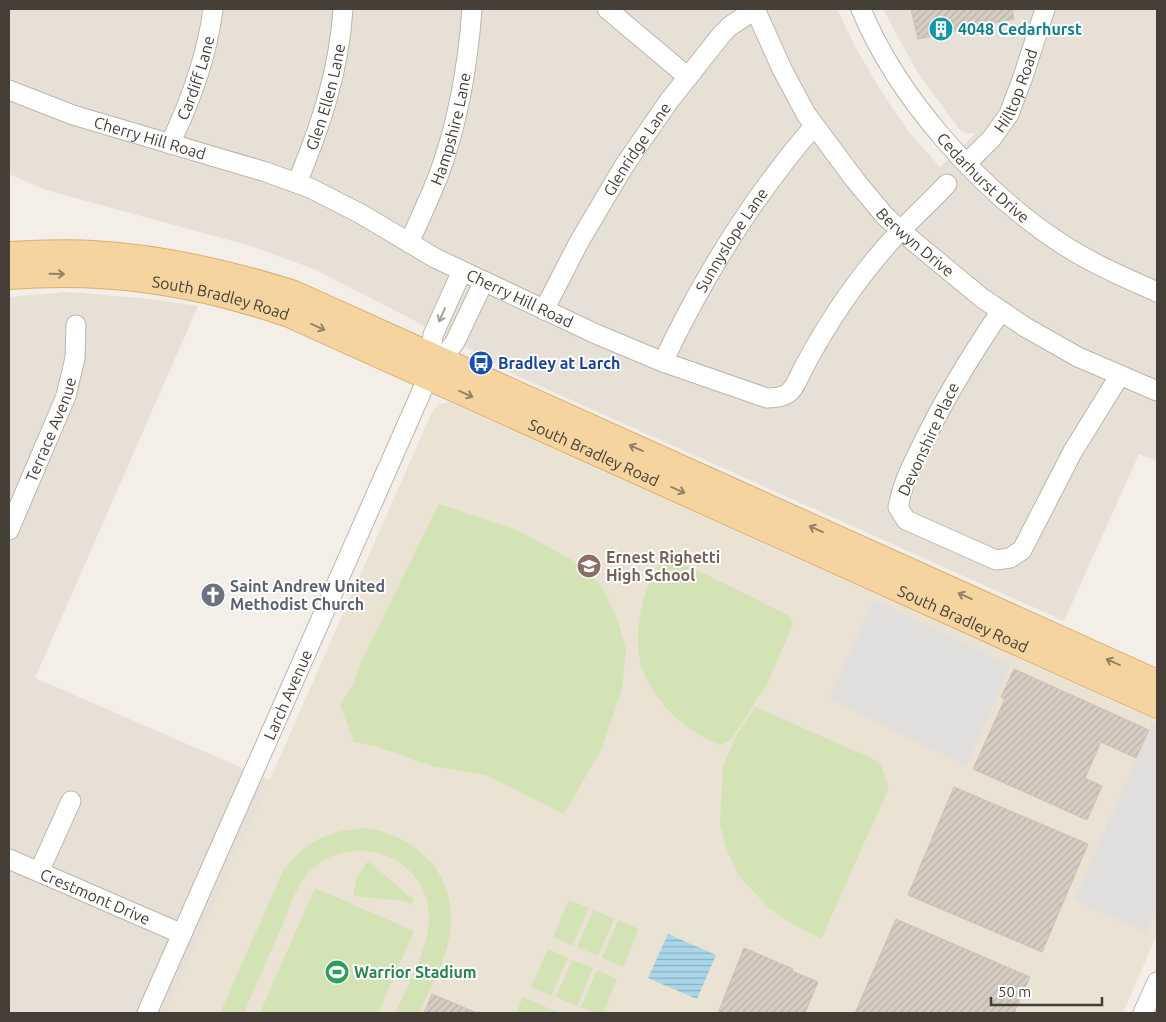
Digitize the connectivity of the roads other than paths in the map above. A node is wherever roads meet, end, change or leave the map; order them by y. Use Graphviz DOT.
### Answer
graph roads {
  1 [pos="213,9"];
  2 [pos="343,9"];
  3 [pos="476,9"];
  4 [pos="607,9"];
  5 [pos="756,9"];
  6 [pos="861,9"];
  7 [pos="1045,9"];
  8 [pos="688,77"];
  9 [pos="9,90"];
  10 [pos="814,126"];
  11 [pos="170,144"];
  12 [pos="967,163"];
  13 [pos="297,183"];
  14 [pos="948,184"];
  15 [pos="900,231"];
  16 [pos="409,244"];
  17 [pos="9,254"];
  18 [pos="462,271"];
  19 [pos="9,276"];
  20 [pos="484,281"];
  21 [pos="1157,292"];
  22 [pos="544,310"];
  23 [pos="1001,311"];
  24 [pos="76,325"];
  25 [pos="662,362"];
  26 [pos="433,364"];
  27 [pos="1120,375"];
  28 [pos="1157,391"];
  29 [pos="9,530"];
  30 [pos="1157,682"];
  31 [pos="1157,706"];
  32 [pos="70,801"];
  33 [pos="9,859"];
  34 [pos="40,872"];
  35 [pos="182,934"];
  36 [pos="1157,982"];
  37 [pos="147,1013"];
  38 [pos="1144,1013"];
  1 -- 11 [label="street, Cardiff Lane"];
  2 -- 13 [label="street, Glen Ellen Lane"];
  3 -- 16 [label="street, Hampshire Lane"];
  4 -- 8 [label="street"];
  5 -- 8 [label="street, Glenridge Lane"];
  5 -- 10 [label="street, Berwyn Drive"];
  6 -- 12 [label="street, Cedarhurst Drive"];
  7 -- 12 [label="street, Hilltop Road"];
  8 -- 22 [label="street, Glenridge Lane"];
  9 -- 11 [label="street, Cherry Hill Road"];
  10 -- 15 [label="street, Berwyn Drive"];
  10 -- 25 [label="street, Sunnyslope Lane"];
  11 -- 13 [label="street, Cherry Hill Road"];
  12 -- 21 [label="street, Cedarhurst Drive"];
  13 -- 16 [label="street, Cherry Hill Road"];
  14 -- 15 [label="street, Cherry Hill Road"];
  15 -- 23 [label="street, Berwyn Drive"];
  15 -- 25 [label="street, Cherry Hill Road"];
  16 -- 18 [label="street, Cherry Hill Road"];
  17 -- 26 [label="main road, South Bradley Road"];
  18 -- 20 [label="street, Cherry Hill Road"];
  18 -- 26 [label="street, one-way"];
  19 -- 26 [label="main road, South Bradley Road, one-way"];
  20 -- 22 [label="street, Cherry Hill Road"];
  20 -- 26 [label="street"];
  22 -- 25 [label="street, Cherry Hill Road"];
  23 -- 27 [label="street, Berwyn Drive"];
  23 -- 27 [label="street, Devonshire Place"];
  24 -- 29 [label="street, Terrace Avenue"];
  30 -- 26 [label="main road, South Bradley Road, one-way"];
  26 -- 31 [label="main road, South Bradley Road, one-way"];
  26 -- 35 [label="street, Larch Avenue"];
  27 -- 28 [label="street, Berwyn Drive"];
  32 -- 34 [label="street"];
  33 -- 34 [label="street, Crestmont Drive"];
  34 -- 35 [label="street, Crestmont Drive"];
  35 -- 37 [label="street, Larch Avenue"];
  36 -- 38 [label="street"];
}
